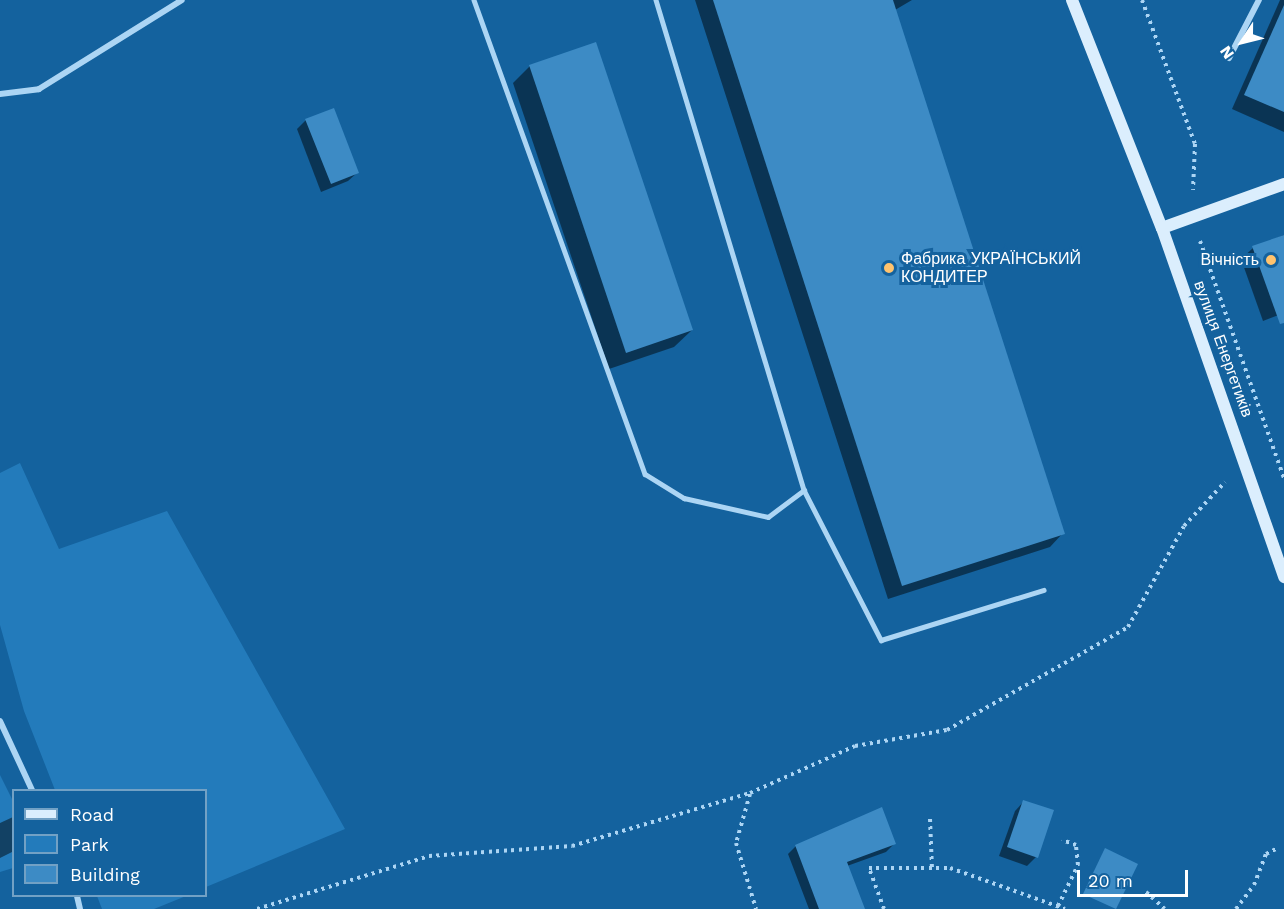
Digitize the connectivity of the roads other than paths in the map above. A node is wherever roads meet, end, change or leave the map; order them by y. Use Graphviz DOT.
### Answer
graph roads {
  1 [pos="182,0"];
  2 [pos="474,0"];
  3 [pos="657,0"];
  4 [pos="1072,0"];
  5 [pos="1259,0"];
  6 [pos="1229,58"];
  7 [pos="0,94"];
  8 [pos="1284,184"];
  9 [pos="1162,228"];
  10 [pos="804,490"];
  11 [pos="1280,553"];
  12 [pos="1284,577"];
  13 [pos="1044,590"];
  14 [pos="0,721"];
  15 [pos="32,789"];
  1 -- 7 [label="street"];
  2 -- 10 [label="lane"];
  3 -- 10 [label="lane"];
  4 -- 9 [label="main road, вулиця Енергетиків"];
  5 -- 6 [label="street"];
  8 -- 9 [label="main road"];
  9 -- 11 [label="main road, вулиця Енергетиків"];
  10 -- 13 [label="lane"];
  11 -- 12 [label="main road, вулиця Енергетиків"];
  14 -- 15 [label="street"];
}
